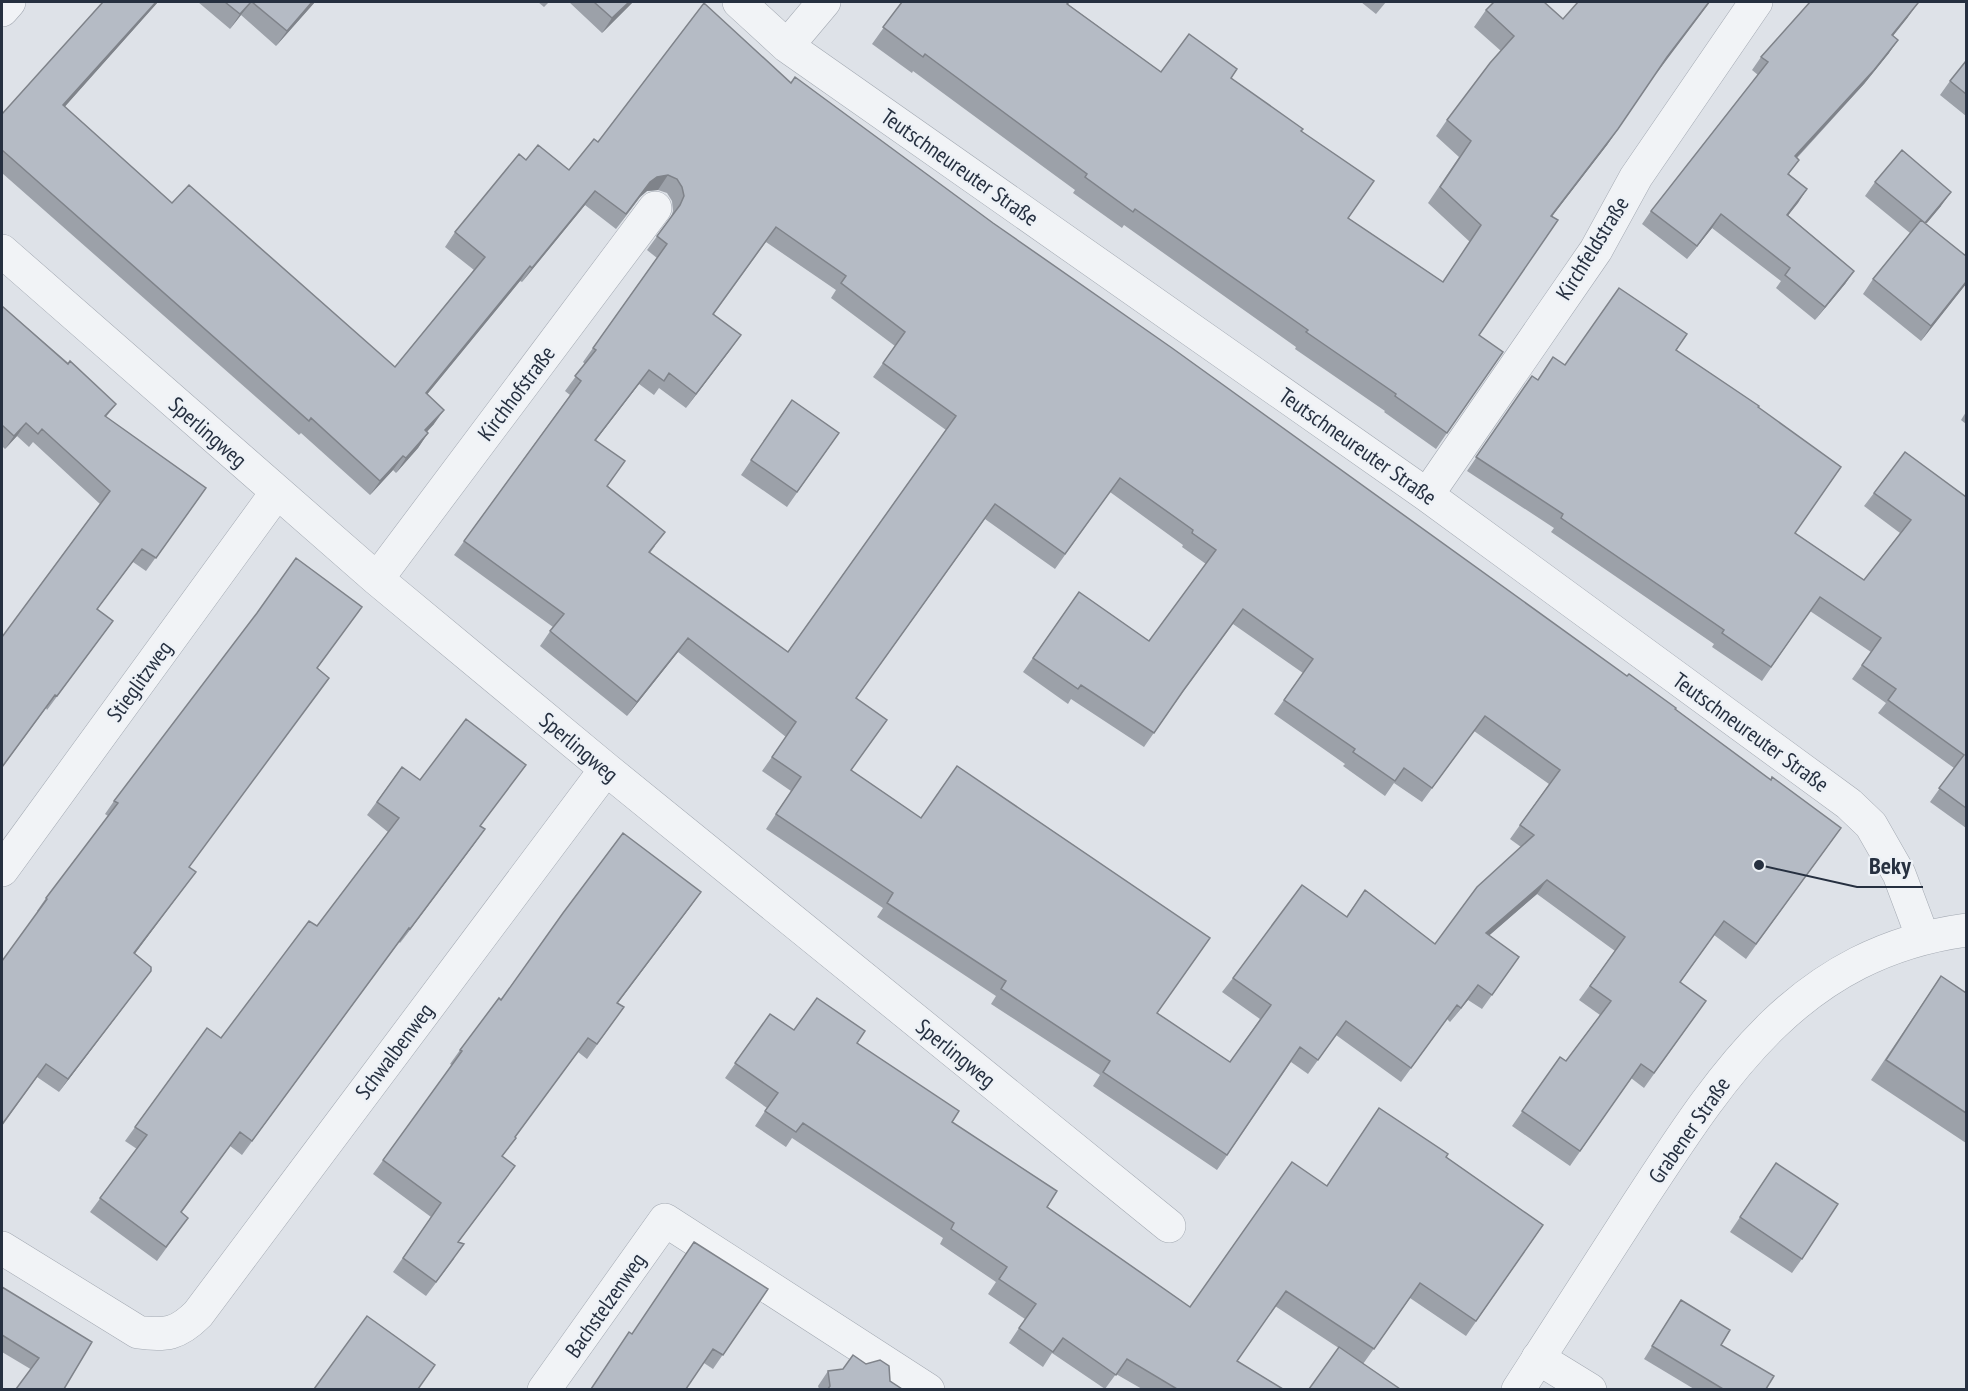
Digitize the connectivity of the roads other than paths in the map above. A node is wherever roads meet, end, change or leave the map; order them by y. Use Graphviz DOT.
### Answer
graph roads {
  1 [pos="9,2"];
  2 [pos="739,2"];
  3 [pos="824,2"];
  4 [pos="1756,2"];
  5 [pos="2,10"];
  6 [pos="787,46"];
  7 [pos="655,208"];
  8 [pos="2,251"];
  9 [pos="277,492"];
  10 [pos="1427,495"];
  11 [pos="377,579"];
  12 [pos="606,769"];
  13 [pos="2,870"];
  14 [pos="1966,930"];
  15 [pos="1923,938"];
  16 [pos="1169,1226"];
  17 [pos="2,1248"];
  18 [pos="1538,1358"];
  19 [pos="544,1389"];
  20 [pos="928,1389"];
  21 [pos="1518,1389"];
  22 [pos="1590,1389"];
  1 -- 5 [label="street"];
  2 -- 6 [label="street, Teutschneureuter Straße"];
  3 -- 6 [label="street"];
  4 -- 10 [label="street, Kirchfeldstraße"];
  6 -- 10 [label="street, Teutschneureuter Straße"];
  7 -- 11 [label="street, Kirchhofstraße"];
  8 -- 9 [label="street, Sperlingweg"];
  9 -- 11 [label="street, Sperlingweg"];
  9 -- 13 [label="street, Stieglitzweg"];
  10 -- 15 [label="street, Teutschneureuter Straße"];
  11 -- 12 [label="street, Sperlingweg"];
  12 -- 16 [label="street, Sperlingweg"];
  12 -- 17 [label="street, Schwalbenweg"];
  14 -- 15 [label="street, Grabener Straße"];
  15 -- 18 [label="street, Grabener Straße"];
  18 -- 21 [label="street, Grabener Straße"];
  18 -- 22 [label="street"];
  19 -- 20 [label="street, Bachstelzenweg"];
}
